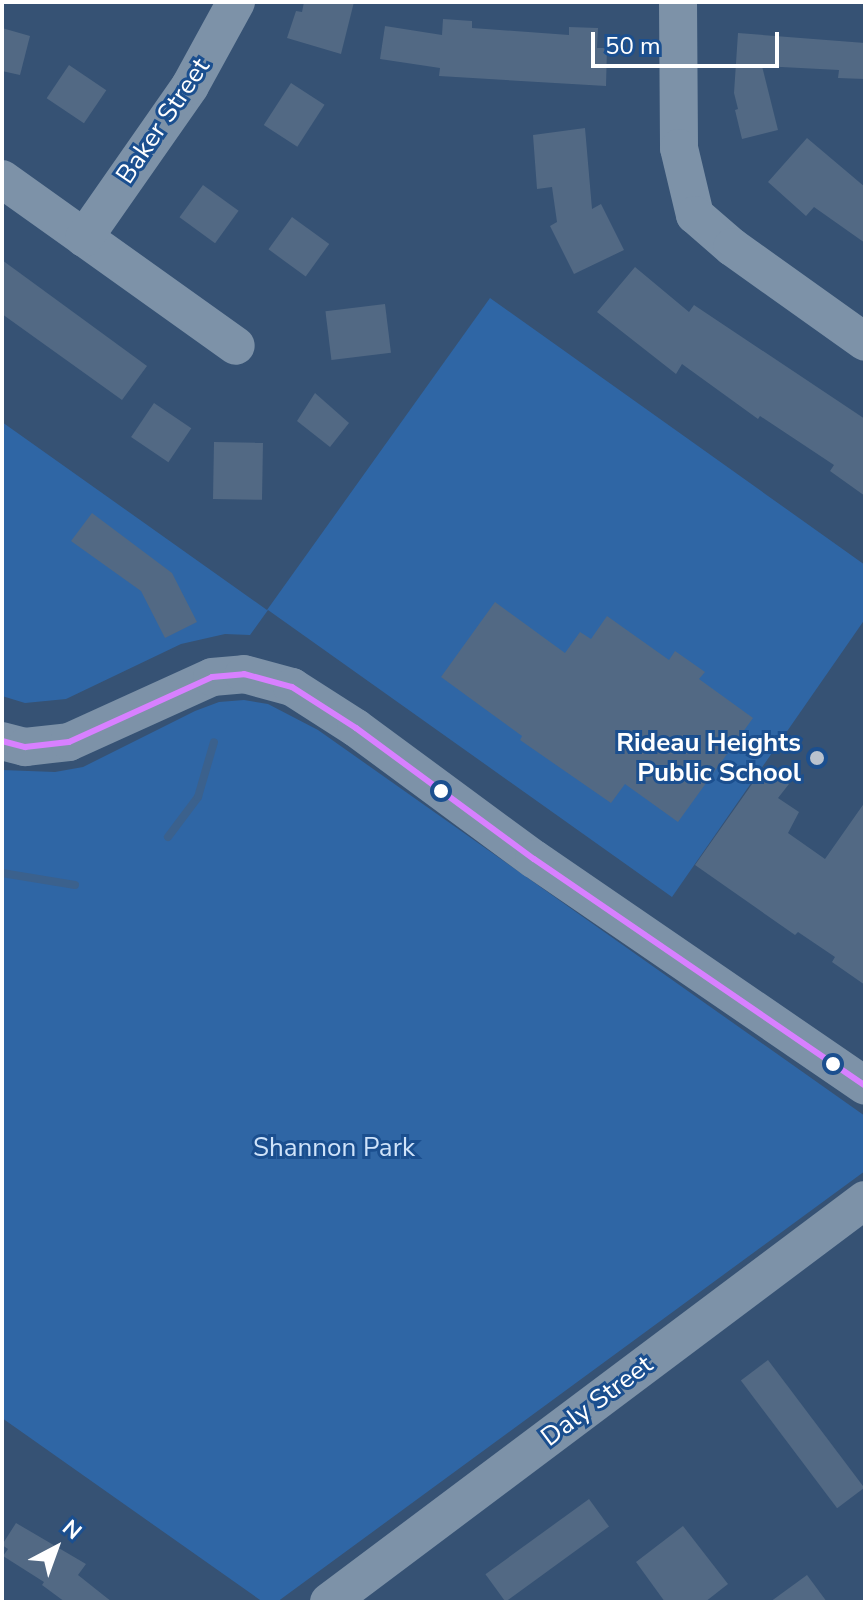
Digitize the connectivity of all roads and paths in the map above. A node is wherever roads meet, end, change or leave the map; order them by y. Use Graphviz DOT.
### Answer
graph roads {
  1 [pos="236,2"];
  2 [pos="678,2"];
  3 [pos="2,179"];
  4 [pos="84,238"];
  5 [pos="865,342"];
  6 [pos="236,346"];
  7 [pos="2,741"];
  8 [pos="865,1086"];
  9 [pos="865,1200"];
  10 [pos="329,1602"];
  1 -- 4 [label="street, Baker Street"];
  2 -- 5 [label="street"];
  3 -- 4 [label="street"];
  4 -- 6 [label="street"];
  7 -- 8 [label="street"];
  9 -- 10 [label="street, Daly Street"];
}
